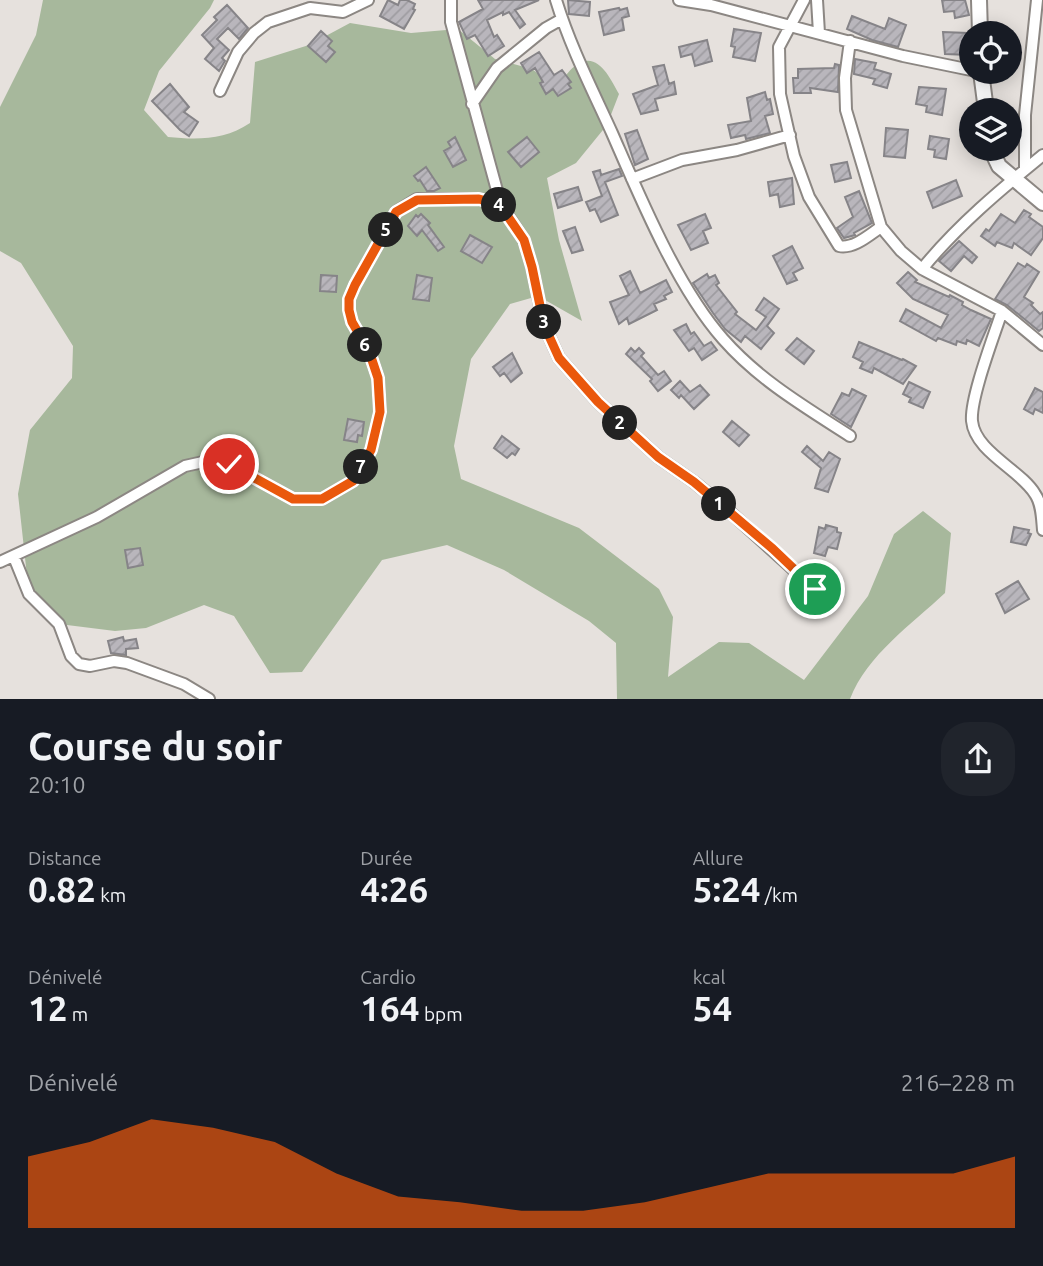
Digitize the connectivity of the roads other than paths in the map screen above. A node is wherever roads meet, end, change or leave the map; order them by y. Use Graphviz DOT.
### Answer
graph roads {
  1 [pos="368,0"];
  2 [pos="451,0"];
  3 [pos="556,0"];
  4 [pos="679,0"];
  5 [pos="803,0"];
  6 [pos="817,0"];
  7 [pos="979,0"];
  8 [pos="1037,0"];
  9 [pos="562,19"];
  10 [pos="980,21"];
  11 [pos="790,26"];
  12 [pos="819,33"];
  13 [pos="850,41"];
  14 [pos="959,68"];
  15 [pos="220,91"];
  16 [pos="472,104"];
  17 [pos="790,135"];
  18 [pos="1043,155"];
  19 [pos="997,161"];
  20 [pos="1026,169"];
  21 [pos="632,179"];
  22 [pos="1013,179"];
  23 [pos="1043,203"];
  24 [pos="500,205"];
  25 [pos="881,227"];
  26 [pos="922,269"];
  27 [pos="1002,312"];
  28 [pos="1043,345"];
  29 [pos="850,436"];
  30 [pos="1043,530"];
  31 [pos="14,557"];
  32 [pos="0,562"];
  33 [pos="815,589"];
  34 [pos="209,699"];
  1 -- 15 [label="street"];
  2 -- 16 [label="street"];
  3 -- 9 [label="street"];
  4 -- 11 [label="street"];
  5 -- 11 [label="street"];
  6 -- 12 [label="street"];
  7 -- 10 [label="main road"];
  8 -- 20 [label="street"];
  9 -- 16 [label="street"];
  9 -- 21 [label="street"];
  11 -- 12 [label="street"];
  11 -- 17 [label="street"];
  12 -- 13 [label="street"];
  13 -- 14 [label="street"];
  13 -- 25 [label="street"];
  16 -- 24 [label="street"];
  17 -- 21 [label="street"];
  17 -- 25 [label="street"];
  18 -- 20 [label="street"];
  19 -- 22 [label="main road"];
  20 -- 22 [label="street"];
  21 -- 29 [label="street"];
  22 -- 23 [label="main road"];
  22 -- 26 [label="street"];
  24 -- 31 [label="street"];
  24 -- 33 [label="street"];
  25 -- 26 [label="street"];
  26 -- 27 [label="street"];
  27 -- 28 [label="street"];
  27 -- 30 [label="street"];
  31 -- 32 [label="street"];
  31 -- 34 [label="street"];
}
